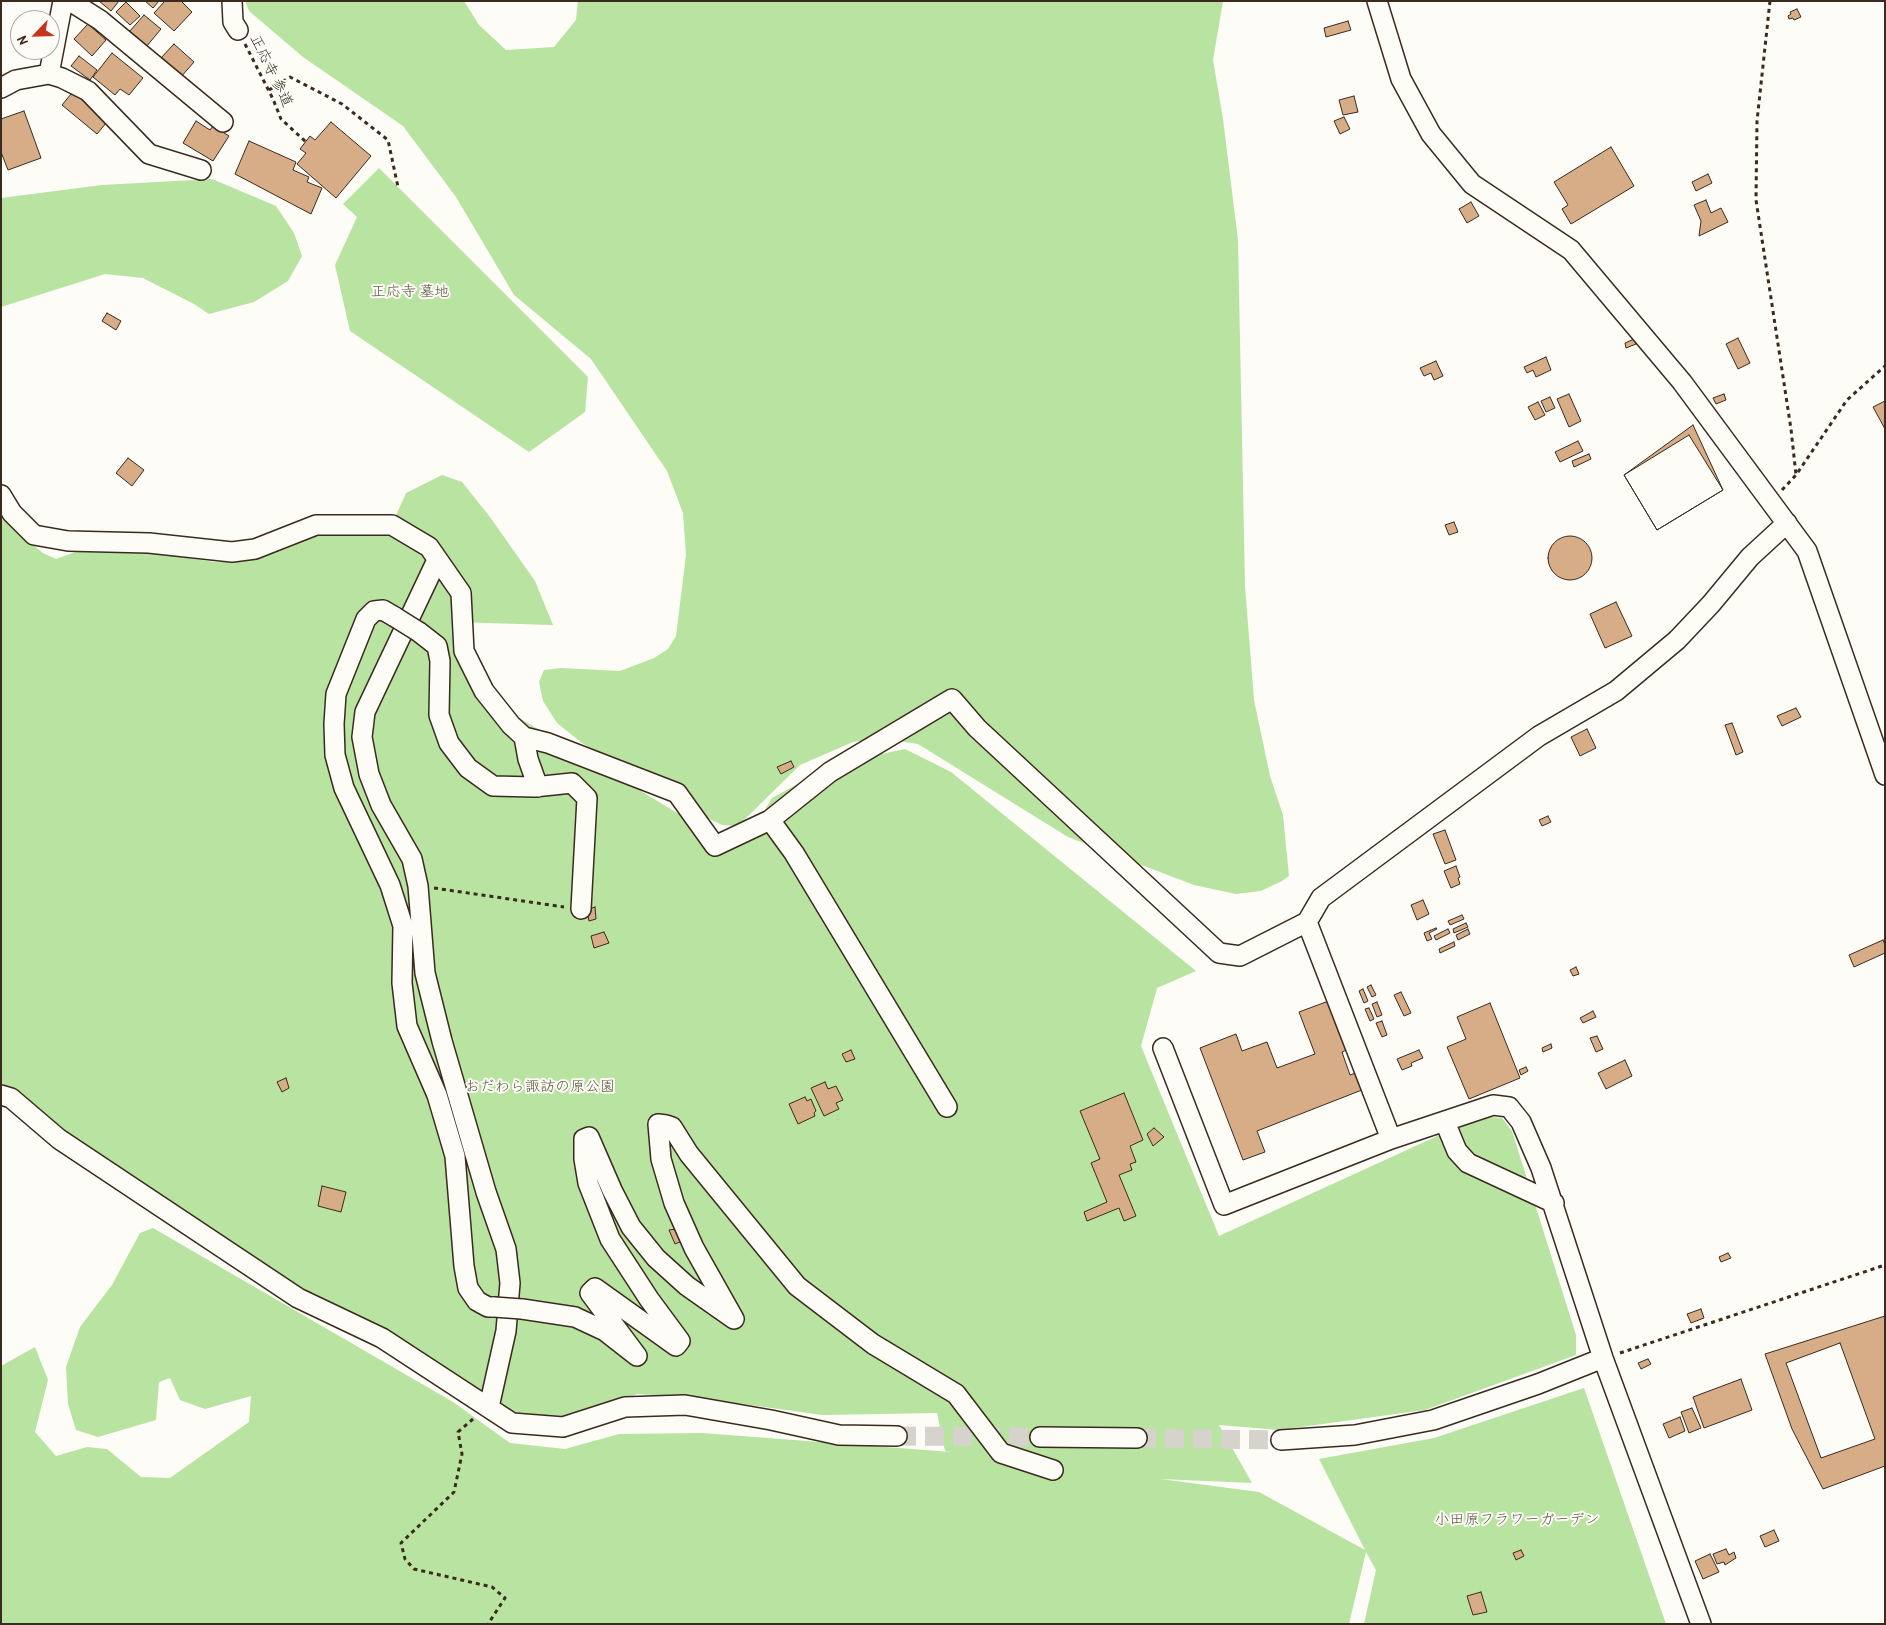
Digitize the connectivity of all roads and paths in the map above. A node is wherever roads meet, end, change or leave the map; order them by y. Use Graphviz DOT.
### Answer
graph roads {
  1 [pos="63,1"];
  2 [pos="70,1"];
  3 [pos="232,1"];
  4 [pos="1377,1"];
  5 [pos="1770,1"];
  6 [pos="238,30"];
  7 [pos="56,76"];
  8 [pos="1,88"];
  9 [pos="269,90"];
  10 [pos="224,122"];
  11 [pos="306,142"];
  12 [pos="201,170"];
  13 [pos="398,187"];
  14 [pos="1885,366"];
  15 [pos="1796,475"];
  16 [pos="1,494"];
  17 [pos="1771,501"];
  18 [pos="1786,523"];
  19 [pos="437,560"];
  20 [pos="524,737"];
  21 [pos="1885,775"];
  22 [pos="538,787"];
  23 [pos="770,820"];
  24 [pos="418,886"];
  25 [pos="581,909"];
  26 [pos="1307,922"];
  27 [pos="1163,1048"];
  28 [pos="1,1095"];
  29 [pos="947,1107"];
  30 [pos="1445,1122"];
  31 [pos="1391,1139"];
  32 [pos="1554,1203"];
  33 [pos="1885,1265"];
  34 [pos="1603,1358"];
  35 [pos="489,1407"];
  36 [pos="897,1436"];
  37 [pos="1040,1437"];
  38 [pos="1137,1438"];
  39 [pos="1281,1440"];
  40 [pos="1052,1470"];
  41 [pos="488,1624"];
  42 [pos="1701,1624"];
  1 -- 7 [label="street"];
  2 -- 10 [label="street"];
  3 -- 6 [label="street"];
  4 -- 17 [label="street"];
  5 -- 15 [label="path"];
  6 -- 9 [label="path, 正応寺 参道"];
  7 -- 8 [label="street"];
  7 -- 12 [label="street"];
  9 -- 11 [label="path, 正応寺 参道"];
  9 -- 13 [label="path"];
  14 -- 15 [label="path"];
  15 -- 17 [label="path"];
  16 -- 19 [label="street"];
  17 -- 18 [label="street"];
  18 -- 21 [label="street"];
  18 -- 26 [label="street"];
  19 -- 20 [label="street"];
  19 -- 24 [label="street"];
  20 -- 22 [label="street"];
  20 -- 23 [label="street"];
  22 -- 25 [label="street"];
  22 -- 40 [label="street, bridge"];
  23 -- 26 [label="street"];
  23 -- 29 [label="street"];
  24 -- 25 [label="path"];
  24 -- 35 [label="street"];
  26 -- 31 [label="street"];
  27 -- 31 [label="street"];
  28 -- 35 [label="street"];
  30 -- 31 [label="street"];
  30 -- 32 [label="street"];
  30 -- 32 [label="street"];
  32 -- 34 [label="street"];
  33 -- 34 [label="path"];
  34 -- 39 [label="street"];
  34 -- 42 [label="street"];
  35 -- 36 [label="street"];
  35 -- 41 [label="path"];
  37 -- 38 [label="street"];
}
